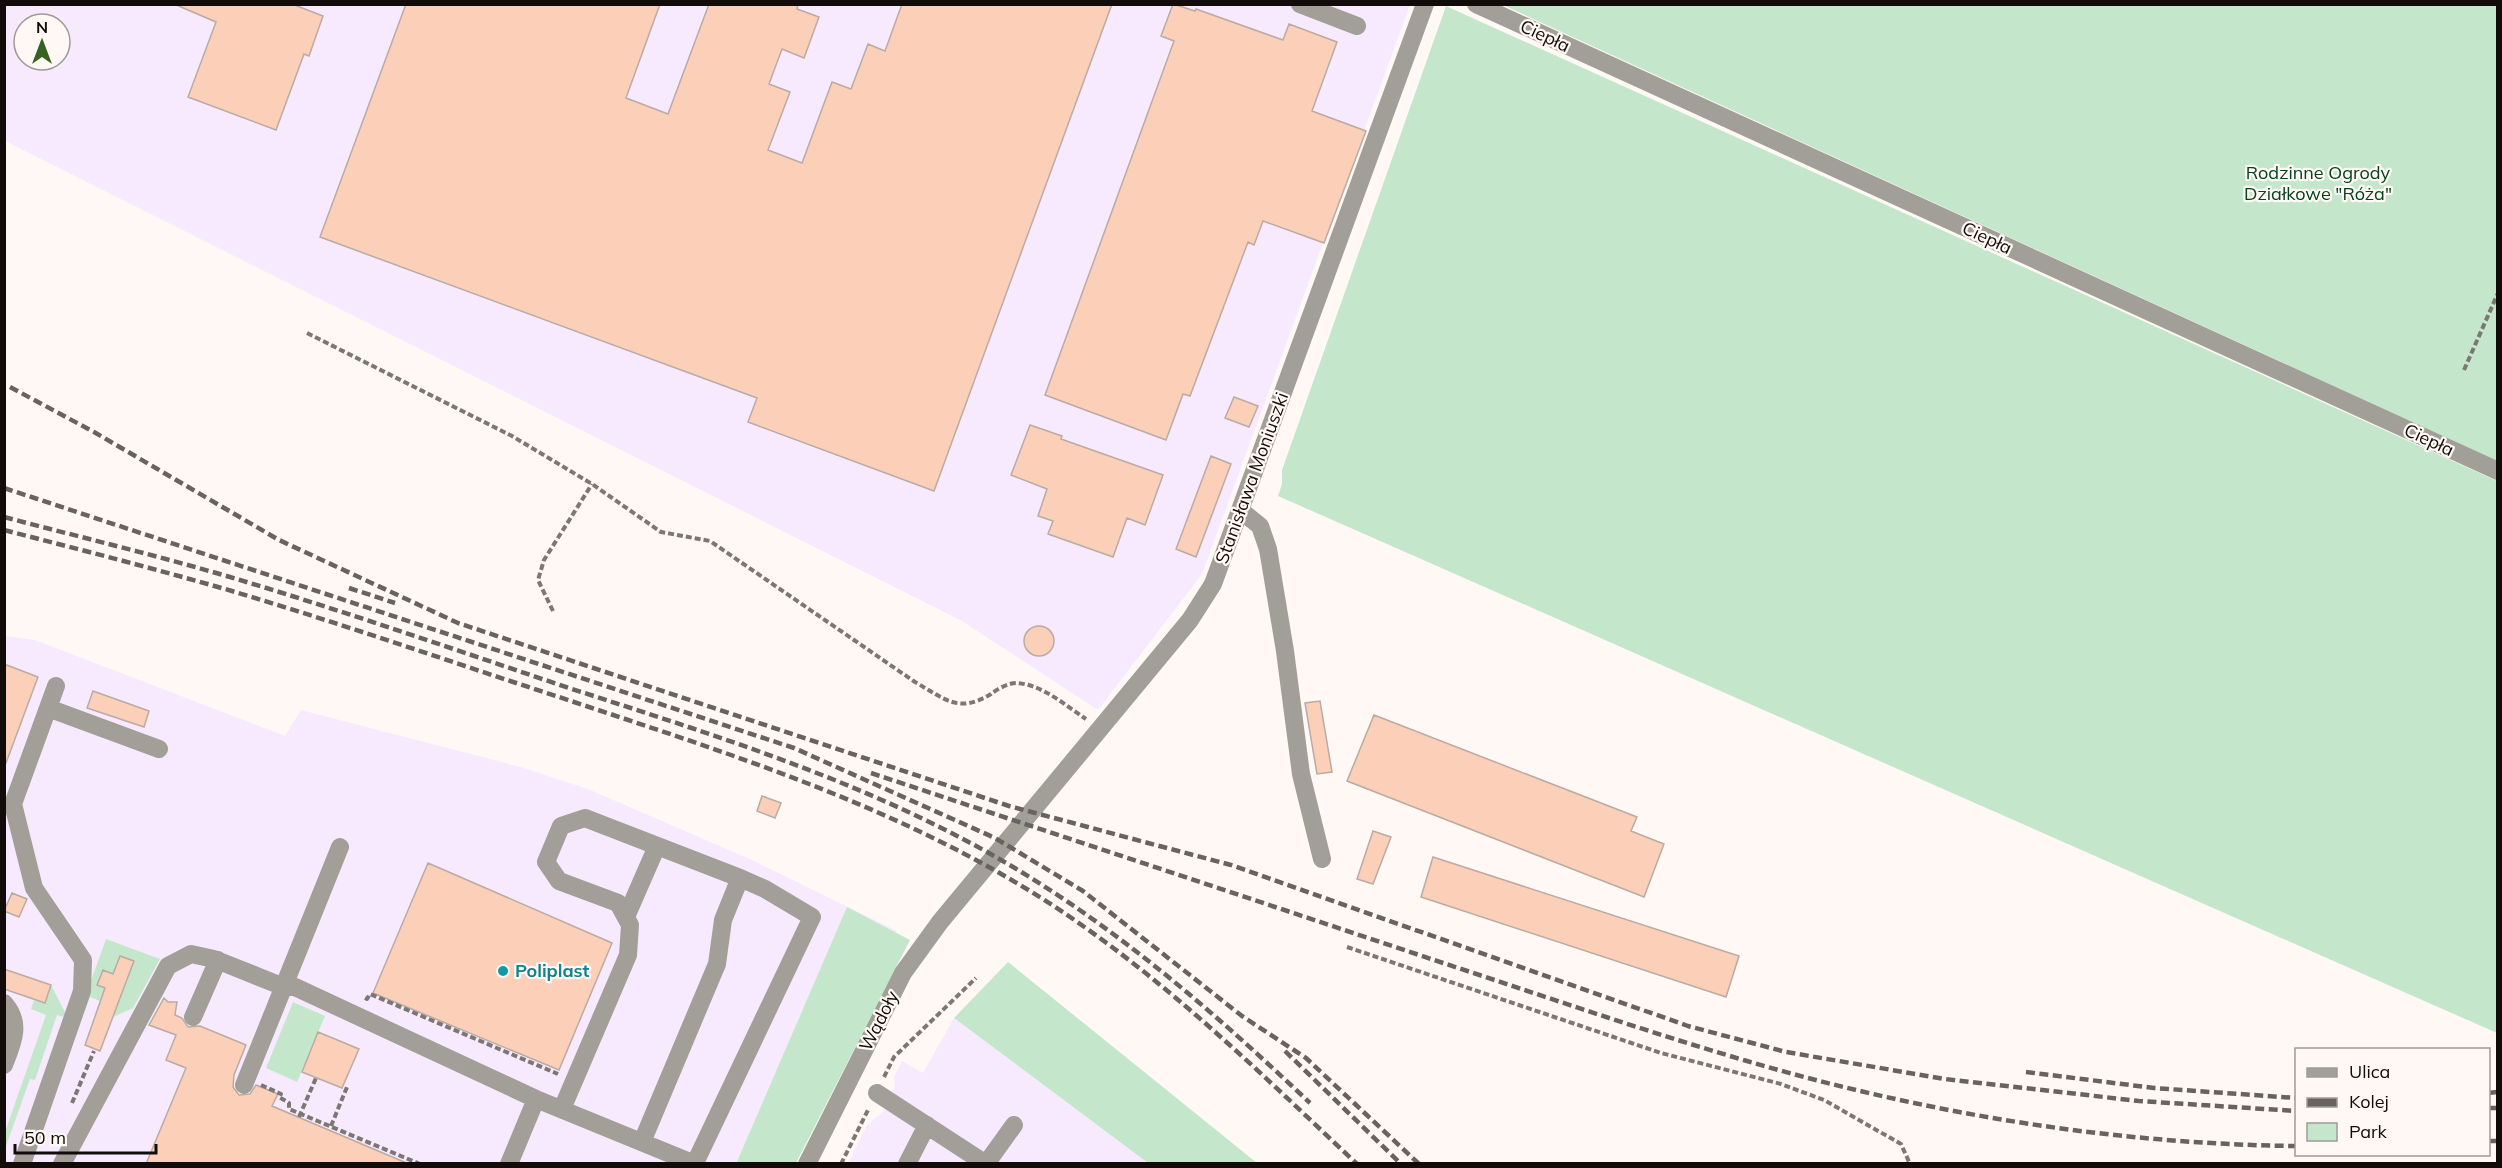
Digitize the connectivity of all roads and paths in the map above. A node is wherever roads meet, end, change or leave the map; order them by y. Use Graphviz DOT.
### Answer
graph roads {
  1 [pos="1300,4"];
  2 [pos="1425,4"];
  3 [pos="1476,4"];
  4 [pos="1357,26"];
  5 [pos="2498,293"];
  6 [pos="2495,306"];
  7 [pos="306,333"];
  8 [pos="2464,370"];
  9 [pos="2498,471"];
  10 [pos="592,483"];
  11 [pos="1240,510"];
  12 [pos="553,611"];
  13 [pos="56,686"];
  14 [pos="48,708"];
  15 [pos="1098,729"];
  16 [pos="159,749"];
  17 [pos="657,846"];
  18 [pos="340,848"];
  19 [pos="1322,859"];
  20 [pos="740,878"];
  21 [pos="968,888"];
  22 [pos="626,917"];
  23 [pos="1347,947"];
  24 [pos="218,960"];
  25 [pos="976,978"];
  26 [pos="284,987"];
  27 [pos="4,1003"];
  28 [pos="194,1017"];
  29 [pos="4,1065"];
  30 [pos="316,1078"];
  31 [pos="250,1084"];
  32 [pos="347,1087"];
  33 [pos="877,1093"];
  34 [pos="536,1099"];
  35 [pos="562,1109"];
  36 [pos="300,1115"];
  37 [pos="927,1125"];
  38 [pos="1014,1125"];
  39 [pos="331,1126"];
  40 [pos="642,1142"];
  41 [pos="695,1163"];
  42 [pos="22,1164"];
  43 [pos="62,1164"];
  44 [pos="420,1164"];
  45 [pos="509,1164"];
  46 [pos="807,1164"];
  47 [pos="841,1164"];
  48 [pos="908,1164"];
  49 [pos="986,1164"];
  50 [pos="1910,1164"];
  1 -- 4 [label="street"];
  2 -- 11 [label="street, Stanisława Moniuszki"];
  3 -- 9 [label="street, Ciepła"];
  5 -- 6 [label="path"];
  6 -- 8 [label="path"];
  7 -- 10 [label="path"];
  10 -- 12 [label="path"];
  10 -- 15 [label="path"];
  11 -- 15 [label="street, Stanisława Moniuszki"];
  11 -- 19 [label="street"];
  13 -- 14 [label="street"];
  14 -- 16 [label="street"];
  14 -- 42 [label="street"];
  15 -- 21 [label="street, Stanisława Moniuszki"];
  17 -- 20 [label="street"];
  17 -- 22 [label="street"];
  17 -- 22 [label="street"];
  18 -- 26 [label="street"];
  20 -- 40 [label="street"];
  20 -- 41 [label="street"];
  21 -- 46 [label="street, Wądoły"];
  22 -- 35 [label="street"];
  23 -- 50 [label="path"];
  24 -- 26 [label="street"];
  24 -- 28 [label="street"];
  24 -- 43 [label="street"];
  25 -- 33 [label="path"];
  26 -- 31 [label="street"];
  26 -- 34 [label="street"];
  27 -- 29 [label="street"];
  30 -- 36 [label="path"];
  31 -- 36 [label="path"];
  32 -- 39 [label="path"];
  33 -- 37 [label="street"];
  33 -- 47 [label="path"];
  34 -- 35 [label="street"];
  34 -- 45 [label="street"];
  35 -- 40 [label="street"];
  36 -- 39 [label="path"];
  37 -- 48 [label="street"];
  37 -- 49 [label="street"];
  38 -- 49 [label="street"];
  39 -- 44 [label="path"];
  40 -- 41 [label="street"];
}
